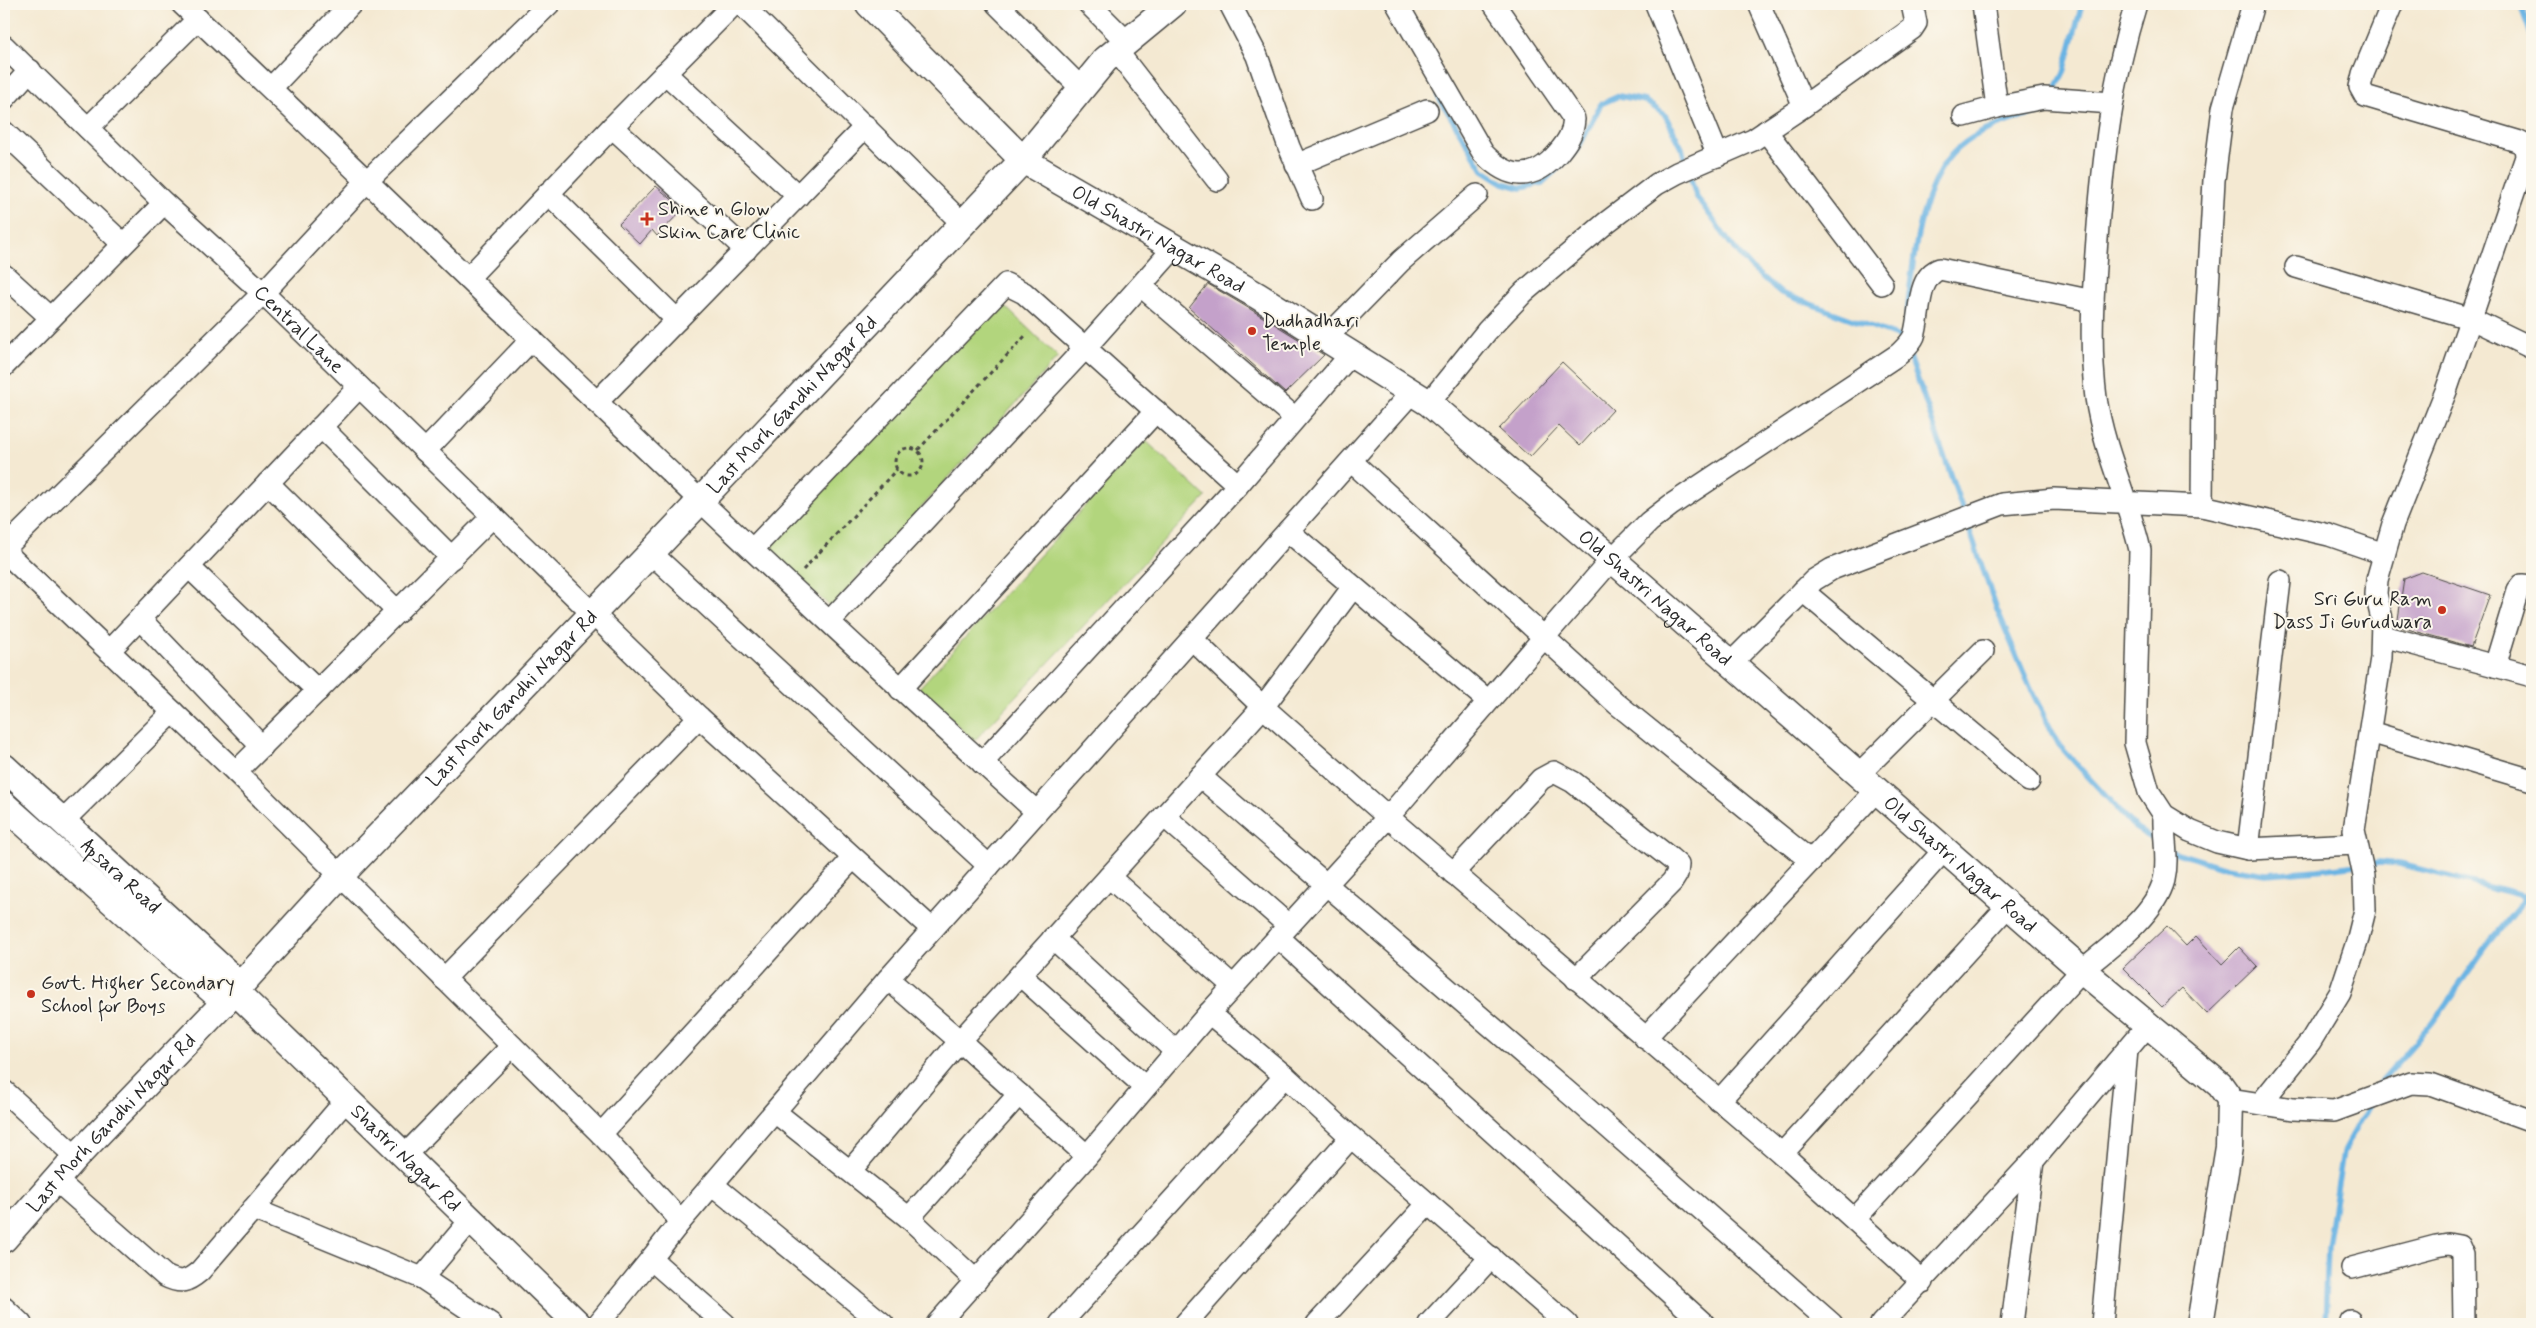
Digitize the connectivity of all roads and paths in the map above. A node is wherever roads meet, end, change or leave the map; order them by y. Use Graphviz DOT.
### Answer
graph roads {
  1 [pos="182,4"];
  2 [pos="549,4"];
  3 [pos="734,4"];
  4 [pos="741,4"];
  5 [pos="869,4"];
  6 [pos="997,4"];
  7 [pos="1089,4"];
  8 [pos="1173,4"];
  9 [pos="1230,4"];
  10 [pos="1397,4"];
  11 [pos="1494,4"];
  12 [pos="1656,4"];
  13 [pos="1759,4"];
  14 [pos="1912,4"];
  15 [pos="1983,4"];
  16 [pos="2136,4"];
  17 [pos="2253,4"];
  18 [pos="2392,4"];
  19 [pos="346,6"];
  20 [pos="198,19"];
  21 [pos="4,46"];
  22 [pos="1121,46"];
  23 [pos="30,70"];
  24 [pos="665,73"];
  25 [pos="271,88"];
  26 [pos="1081,88"];
  27 [pos="4,99"];
  28 [pos="2112,103"];
  29 [pos="1804,106"];
  30 [pos="1997,107"];
  31 [pos="1427,110"];
  32 [pos="1964,116"];
  33 [pos="866,126"];
  34 [pos="612,127"];
  35 [pos="88,128"];
  36 [pos="1766,131"];
  37 [pos="4,132"];
  38 [pos="1714,158"];
  39 [pos="1023,160"];
  40 [pos="1296,165"];
  41 [pos="1217,180"];
  42 [pos="366,182"];
  43 [pos="548,193"];
  44 [pos="1477,195"];
  45 [pos="798,196"];
  46 [pos="1312,199"];
  47 [pos="164,203"];
  48 [pos="963,224"];
  49 [pos="124,244"];
  50 [pos="1174,248"];
  51 [pos="746,250"];
  52 [pos="2296,267"];
  53 [pos="4,275"];
  54 [pos="468,278"];
  55 [pos="1882,284"];
  56 [pos="1141,286"];
  57 [pos="263,293"];
  58 [pos="2093,301"];
  59 [pos="51,318"];
  60 [pos="677,320"];
  61 [pos="2472,320"];
  62 [pos="1026,335"];
  63 [pos="532,338"];
  64 [pos="1326,338"];
  65 [pos="1085,348"];
  66 [pos="2532,348"];
  67 [pos="1352,354"];
  68 [pos="4,366"];
  69 [pos="359,387"];
  70 [pos="1421,397"];
  71 [pos="597,402"];
  72 [pos="1156,411"];
  73 [pos="1295,418"];
  74 [pos="321,427"];
  75 [pos="918,450"];
  76 [pos="425,451"];
  77 [pos="1351,461"];
  78 [pos="897,469"];
  79 [pos="268,484"];
  80 [pos="1238,485"];
  81 [pos="699,500"];
  82 [pos="2125,502"];
  83 [pos="2202,506"];
  84 [pos="493,516"];
  85 [pos="1288,531"];
  86 [pos="753,549"];
  87 [pos="4,550"];
  88 [pos="650,553"];
  89 [pos="2384,554"];
  90 [pos="452,558"];
  91 [pos="1612,559"];
  92 [pos="189,567"];
  93 [pos="803,570"];
  94 [pos="2280,581"];
  95 [pos="2532,586"];
  96 [pos="1353,587"];
  97 [pos="1803,591"];
  98 [pos="398,612"];
  99 [pos="592,615"];
  100 [pos="140,619"];
  101 [pos="830,621"];
  102 [pos="2383,636"];
  103 [pos="1544,638"];
  104 [pos="1192,639"];
  105 [pos="109,651"];
  106 [pos="1983,651"];
  107 [pos="1730,664"];
  108 [pos="2495,666"];
  109 [pos="2532,676"];
  110 [pos="900,689"];
  111 [pos="318,691"];
  112 [pos="1487,700"];
  113 [pos="1932,700"];
  114 [pos="1263,707"];
  115 [pos="173,712"];
  116 [pos="700,717"];
  117 [pos="2370,732"];
  118 [pos="262,747"];
  119 [pos="982,763"];
  120 [pos="4,767"];
  121 [pos="236,772"];
  122 [pos="1200,776"];
  123 [pos="2532,780"];
  124 [pos="2029,781"];
  125 [pos="1868,782"];
  126 [pos="4,805"];
  127 [pos="1037,812"];
  128 [pos="1164,816"];
  129 [pos="1388,817"];
  130 [pos="63,821"];
  131 [pos="2164,822"];
  132 [pos="1945,849"];
  133 [pos="2248,849"];
  134 [pos="2358,850"];
  135 [pos="853,858"];
  136 [pos="1811,861"];
  137 [pos="989,866"];
  138 [pos="1453,873"];
  139 [pos="340,876"];
  140 [pos="1109,877"];
  141 [pos="1326,883"];
  142 [pos="2008,906"];
  143 [pos="932,929"];
  144 [pos="1283,931"];
  145 [pos="1053,938"];
  146 [pos="2082,970"];
  147 [pos="1020,974"];
  148 [pos="444,979"];
  149 [pos="1576,979"];
  150 [pos="888,980"];
  151 [pos="1234,986"];
  152 [pos="234,992"];
  153 [pos="1209,1013"];
  154 [pos="2148,1026"];
  155 [pos="1646,1038"];
  156 [pos="960,1041"];
  157 [pos="512,1046"];
  158 [pos="2127,1050"];
  159 [pos="1176,1052"];
  160 [pos="1285,1076"];
  161 [pos="1144,1086"];
  162 [pos="4,1091"];
  163 [pos="1019,1094"];
  164 [pos="347,1099"];
  165 [pos="2230,1099"];
  166 [pos="1720,1101"];
  167 [pos="2261,1103"];
  168 [pos="775,1112"];
  169 [pos="2532,1121"];
  170 [pos="601,1134"];
  171 [pos="1351,1137"];
  172 [pos="1782,1154"];
  173 [pos="404,1156"];
  174 [pos="1087,1156"];
  175 [pos="76,1157"];
  176 [pos="2033,1161"];
  177 [pos="851,1170"];
  178 [pos="56,1180"];
  179 [pos="713,1185"];
  180 [pos="1428,1204"];
  181 [pos="253,1209"];
  182 [pos="909,1218"];
  183 [pos="1855,1219"];
  184 [pos="681,1221"];
  185 [pos="470,1222"];
  186 [pos="4,1239"];
  187 [pos="1491,1257"];
  188 [pos="651,1259"];
  189 [pos="2352,1268"];
  190 [pos="422,1278"];
  191 [pos="976,1281"];
  192 [pos="1923,1282"];
  193 [pos="4,1308"];
  194 [pos="1562,1323"];
  195 [pos="21,1324"];
  196 [pos="491,1324"];
  197 [pos="578,1324"];
  198 [pos="598,1324"];
  199 [pos="726,1324"];
  200 [pos="883,1324"];
  201 [pos="937,1324"];
  202 [pos="1060,1324"];
  203 [pos="1185,1324"];
  204 [pos="1317,1324"];
  205 [pos="1429,1324"];
  206 [pos="1704,1324"];
  207 [pos="1832,1324"];
  208 [pos="1881,1324"];
  209 [pos="2012,1324"];
  210 [pos="2102,1324"];
  211 [pos="2200,1324"];
  212 [pos="2464,1324"];
  1 -- 20 [label="street"];
  2 -- 42 [label="street"];
  3 -- 24 [label="street"];
  4 -- 33 [label="street"];
  5 -- 39 [label="street, Old Shastri Nagar Road"];
  6 -- 26 [label="street"];
  7 -- 22 [label="street"];
  8 -- 22 [label="street, Last Morh Gandhi Nagar Rd"];
  9 -- 40 [label="street"];
  10 -- 11 [label="street"];
  12 -- 38 [label="street"];
  13 -- 29 [label="street"];
  14 -- 29 [label="street"];
  15 -- 30 [label="street"];
  16 -- 28 [label="street"];
  17 -- 83 [label="street"];
  18 -- 61 [label="street"];
  19 -- 25 [label="street"];
  20 -- 25 [label="street"];
  20 -- 35 [label="street"];
  21 -- 23 [label="street, Central Lane"];
  22 -- 26 [label="street, Last Morh Gandhi Nagar Rd"];
  22 -- 41 [label="street"];
  23 -- 27 [label="street"];
  23 -- 35 [label="street, Central Lane"];
  24 -- 34 [label="street"];
  24 -- 45 [label="street"];
  25 -- 42 [label="street"];
  26 -- 39 [label="street, Last Morh Gandhi Nagar Rd"];
  28 -- 30 [label="street"];
  28 -- 58 [label="street"];
  29 -- 36 [label="street"];
  30 -- 32 [label="street"];
  31 -- 40 [label="street"];
  33 -- 45 [label="street"];
  33 -- 48 [label="street"];
  34 -- 43 [label="street"];
  34 -- 51 [label="street"];
  35 -- 47 [label="street, Central Lane"];
  36 -- 38 [label="street"];
  36 -- 55 [label="street"];
  37 -- 49 [label="street"];
  38 -- 70 [label="street"];
  39 -- 48 [label="street, Last Morh Gandhi Nagar Rd"];
  39 -- 50 [label="street, Old Shastri Nagar Road"];
  40 -- 46 [label="street"];
  42 -- 54 [label="street"];
  42 -- 57 [label="street"];
  43 -- 54 [label="street"];
  43 -- 60 [label="street"];
  44 -- 64 [label="street"];
  45 -- 51 [label="street"];
  47 -- 49 [label="street"];
  47 -- 57 [label="street, Central Lane"];
  48 -- 81 [label="street, Last Morh Gandhi Nagar Rd"];
  49 -- 59 [label="street"];
  50 -- 56 [label="street"];
  50 -- 64 [label="street, Old Shastri Nagar Road"];
  51 -- 60 [label="street"];
  52 -- 61 [label="street"];
  53 -- 59 [label="street"];
  54 -- 63 [label="street"];
  56 -- 65 [label="street"];
  56 -- 73 [label="street"];
  57 -- 69 [label="street, Central Lane"];
  57 -- 87 [label="street"];
  58 -- 82 [label="street"];
  58 -- 91 [label="street"];
  59 -- 68 [label="street"];
  60 -- 71 [label="street"];
  61 -- 66 [label="street"];
  61 -- 89 [label="street"];
  62 -- 75 [label="path"];
  63 -- 71 [label="street"];
  63 -- 76 [label="street"];
  64 -- 67 [label="street, Old Shastri Nagar Road"];
  65 -- 72 [label="street"];
  65 -- 86 [label="street"];
  65 -- 101 [label="street"];
  67 -- 70 [label="street, Old Shastri Nagar Road"];
  67 -- 73 [label="street"];
  69 -- 74 [label="street"];
  69 -- 76 [label="street, Central Lane"];
  70 -- 77 [label="street"];
  70 -- 91 [label="street, Old Shastri Nagar Road"];
  71 -- 81 [label="street"];
  72 -- 80 [label="street"];
  72 -- 110 [label="street"];
  73 -- 80 [label="street"];
  74 -- 79 [label="street"];
  74 -- 90 [label="street"];
  75 -- 78 [label="path"];
  75 -- 78 [label="path"];
  76 -- 84 [label="street, Central Lane"];
  77 -- 85 [label="street"];
  77 -- 103 [label="street"];
  78 -- 93 [label="path"];
  79 -- 92 [label="street"];
  79 -- 98 [label="street"];
  80 -- 119 [label="street"];
  81 -- 86 [label="street"];
  81 -- 88 [label="street, Last Morh Gandhi Nagar Rd"];
  82 -- 83 [label="street"];
  82 -- 97 [label="street"];
  82 -- 131 [label="street"];
  83 -- 89 [label="street"];
  84 -- 90 [label="street"];
  84 -- 99 [label="street, Central Lane"];
  85 -- 96 [label="street"];
  85 -- 104 [label="street"];
  86 -- 101 [label="street"];
  87 -- 105 [label="street"];
  88 -- 99 [label="street, Last Morh Gandhi Nagar Rd"];
  88 -- 137 [label="street"];
  89 -- 102 [label="street"];
  90 -- 98 [label="street"];
  91 -- 103 [label="street"];
  91 -- 107 [label="street, Old Shastri Nagar Road"];
  92 -- 100 [label="street"];
  92 -- 111 [label="street"];
  94 -- 133 [label="street"];
  95 -- 108 [label="street"];
  96 -- 112 [label="street"];
  96 -- 114 [label="street"];
  97 -- 107 [label="street"];
  97 -- 113 [label="street"];
  98 -- 111 [label="street"];
  99 -- 116 [label="street, Central Lane"];
  99 -- 139 [label="street, Last Morh Gandhi Nagar Rd"];
  100 -- 105 [label="street"];
  100 -- 118 [label="street"];
  101 -- 110 [label="street"];
  102 -- 108 [label="street"];
  102 -- 117 [label="street"];
  103 -- 112 [label="street"];
  103 -- 136 [label="street"];
  104 -- 114 [label="street"];
  104 -- 127 [label="street"];
  105 -- 115 [label="street"];
  106 -- 113 [label="street"];
  107 -- 125 [label="street, Old Shastri Nagar Road"];
  108 -- 109 [label="street"];
  110 -- 119 [label="street"];
  111 -- 118 [label="street"];
  112 -- 129 [label="street"];
  113 -- 124 [label="street"];
  113 -- 125 [label="street"];
  114 -- 122 [label="street"];
  114 -- 129 [label="street"];
  115 -- 121 [label="street"];
  115 -- 130 [label="street"];
  116 -- 135 [label="street, Central Lane"];
  116 -- 148 [label="street"];
  117 -- 123 [label="street"];
  117 -- 134 [label="street"];
  118 -- 121 [label="street"];
  119 -- 127 [label="street"];
  120 -- 130 [label="street, Apsara Road"];
  121 -- 139 [label="street"];
  122 -- 128 [label="street"];
  122 -- 141 [label="street"];
  125 -- 132 [label="street, Old Shastri Nagar Road"];
  125 -- 136 [label="street"];
  126 -- 152 [label="street, Apsara Road"];
  127 -- 137 [label="street"];
  128 -- 140 [label="street"];
  128 -- 144 [label="street"];
  129 -- 138 [label="street"];
  129 -- 141 [label="street"];
  130 -- 152 [label="street, Apsara Road"];
  131 -- 133 [label="street"];
  131 -- 146 [label="street"];
  132 -- 142 [label="street, Old Shastri Nagar Road"];
  132 -- 166 [label="street"];
  133 -- 134 [label="street"];
  134 -- 167 [label="street"];
  135 -- 143 [label="street, Central Lane"];
  135 -- 170 [label="street"];
  136 -- 155 [label="street"];
  137 -- 143 [label="street"];
  138 -- 149 [label="street"];
  138 -- 149 [label="street"];
  139 -- 148 [label="street"];
  139 -- 152 [label="street, Last Morh Gandhi Nagar Rd"];
  140 -- 145 [label="street"];
  140 -- 151 [label="street"];
  141 -- 144 [label="street"];
  141 -- 207 [label="street"];
  142 -- 146 [label="street, Old Shastri Nagar Road"];
  142 -- 172 [label="street"];
  143 -- 150 [label="street"];
  144 -- 151 [label="street"];
  144 -- 206 [label="street"];
  145 -- 147 [label="street"];
  145 -- 159 [label="street"];
  146 -- 154 [label="street, Old Shastri Nagar Road"];
  146 -- 183 [label="street"];
  147 -- 156 [label="street"];
  147 -- 161 [label="street"];
  148 -- 157 [label="street"];
  149 -- 155 [label="street"];
  150 -- 156 [label="street"];
  150 -- 168 [label="street"];
  151 -- 153 [label="street"];
  152 -- 164 [label="street, Shastri Nagar Rd"];
  152 -- 175 [label="street, Last Morh Gandhi Nagar Rd"];
  153 -- 159 [label="street"];
  153 -- 160 [label="street"];
  154 -- 158 [label="street"];
  154 -- 165 [label="street, Old Shastri Nagar Road"];
  155 -- 166 [label="street"];
  156 -- 163 [label="street"];
  156 -- 177 [label="street"];
  157 -- 170 [label="street"];
  157 -- 173 [label="street"];
  158 -- 176 [label="street"];
  158 -- 210 [label="street"];
  159 -- 161 [label="street"];
  160 -- 171 [label="street"];
  160 -- 202 [label="street"];
  161 -- 174 [label="street"];
  162 -- 175 [label="street"];
  163 -- 174 [label="street"];
  163 -- 182 [label="street"];
  164 -- 173 [label="street, Shastri Nagar Rd"];
  164 -- 181 [label="street"];
  165 -- 167 [label="street"];
  165 -- 211 [label="street"];
  166 -- 172 [label="street"];
  167 -- 169 [label="street"];
  168 -- 177 [label="street"];
  168 -- 179 [label="street"];
  170 -- 184 [label="street"];
  171 -- 180 [label="street"];
  171 -- 203 [label="street"];
  172 -- 183 [label="street"];
  173 -- 185 [label="street, Shastri Nagar Rd"];
  174 -- 191 [label="street"];
  175 -- 178 [label="street, Last Morh Gandhi Nagar Rd"];
  176 -- 192 [label="street"];
  176 -- 209 [label="street"];
  177 -- 182 [label="street"];
  178 -- 181 [label="street"];
  178 -- 186 [label="street, Last Morh Gandhi Nagar Rd"];
  179 -- 184 [label="street"];
  179 -- 200 [label="street"];
  180 -- 187 [label="street"];
  180 -- 204 [label="street"];
  181 -- 190 [label="street"];
  182 -- 191 [label="street"];
  183 -- 192 [label="street"];
  184 -- 188 [label="street"];
  185 -- 190 [label="street"];
  185 -- 197 [label="street, Shastri Nagar Rd"];
  187 -- 194 [label="street"];
  187 -- 205 [label="street"];
  188 -- 198 [label="street"];
  188 -- 199 [label="street"];
  189 -- 212 [label="street"];
  190 -- 196 [label="street"];
  191 -- 201 [label="street"];
  192 -- 208 [label="street"];
  193 -- 195 [label="street"];
}
